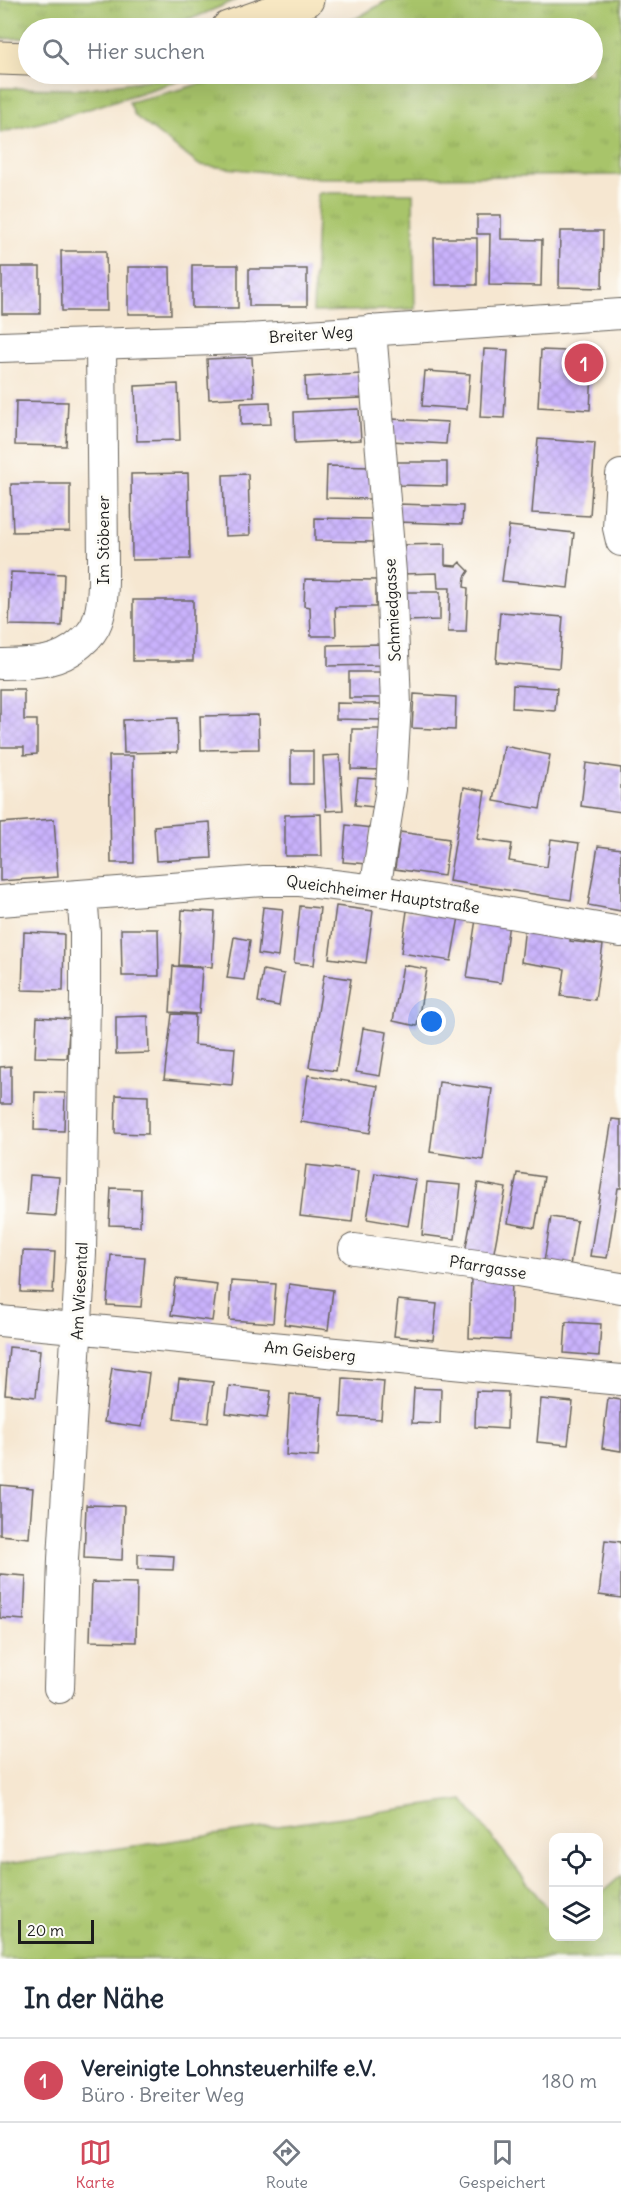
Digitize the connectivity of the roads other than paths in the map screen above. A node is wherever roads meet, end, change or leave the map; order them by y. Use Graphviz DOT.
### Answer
graph roads {
  1 [pos="308,0"];
  2 [pos="257,18"];
  3 [pos="0,58"];
  4 [pos="18,59"];
  5 [pos="621,314"];
  6 [pos="371,330"];
  7 [pos="101,344"];
  8 [pos="0,346"];
  9 [pos="621,475"];
  10 [pos="621,541"];
  11 [pos="0,664"];
  12 [pos="375,890"];
  13 [pos="82,895"];
  14 [pos="0,901"];
  15 [pos="621,932"];
  16 [pos="354,1249"];
  17 [pos="621,1288"];
  18 [pos="0,1321"];
  19 [pos="78,1328"];
  20 [pos="621,1380"];
  21 [pos="59,1688"];
  1 -- 2 [label="main road"];
  3 -- 4 [label="main road"];
  5 -- 6 [label="street, Breiter Weg"];
  6 -- 7 [label="street, Breiter Weg"];
  6 -- 12 [label="street, Schmiedgasse"];
  7 -- 8 [label="street, Breiter Weg"];
  7 -- 11 [label="street, Im Stöbener"];
  9 -- 10 [label="street"];
  12 -- 13 [label="street, Queichheimer Hauptstraße"];
  12 -- 15 [label="street, Queichheimer Hauptstraße"];
  13 -- 14 [label="street, Queichheimer Hauptstraße"];
  13 -- 19 [label="street, Am Wiesental"];
  16 -- 17 [label="street, Pfarrgasse"];
  18 -- 19 [label="street, Am Geisberg"];
  19 -- 20 [label="street, Am Geisberg"];
  19 -- 21 [label="street, Am Wiesental"];
}
